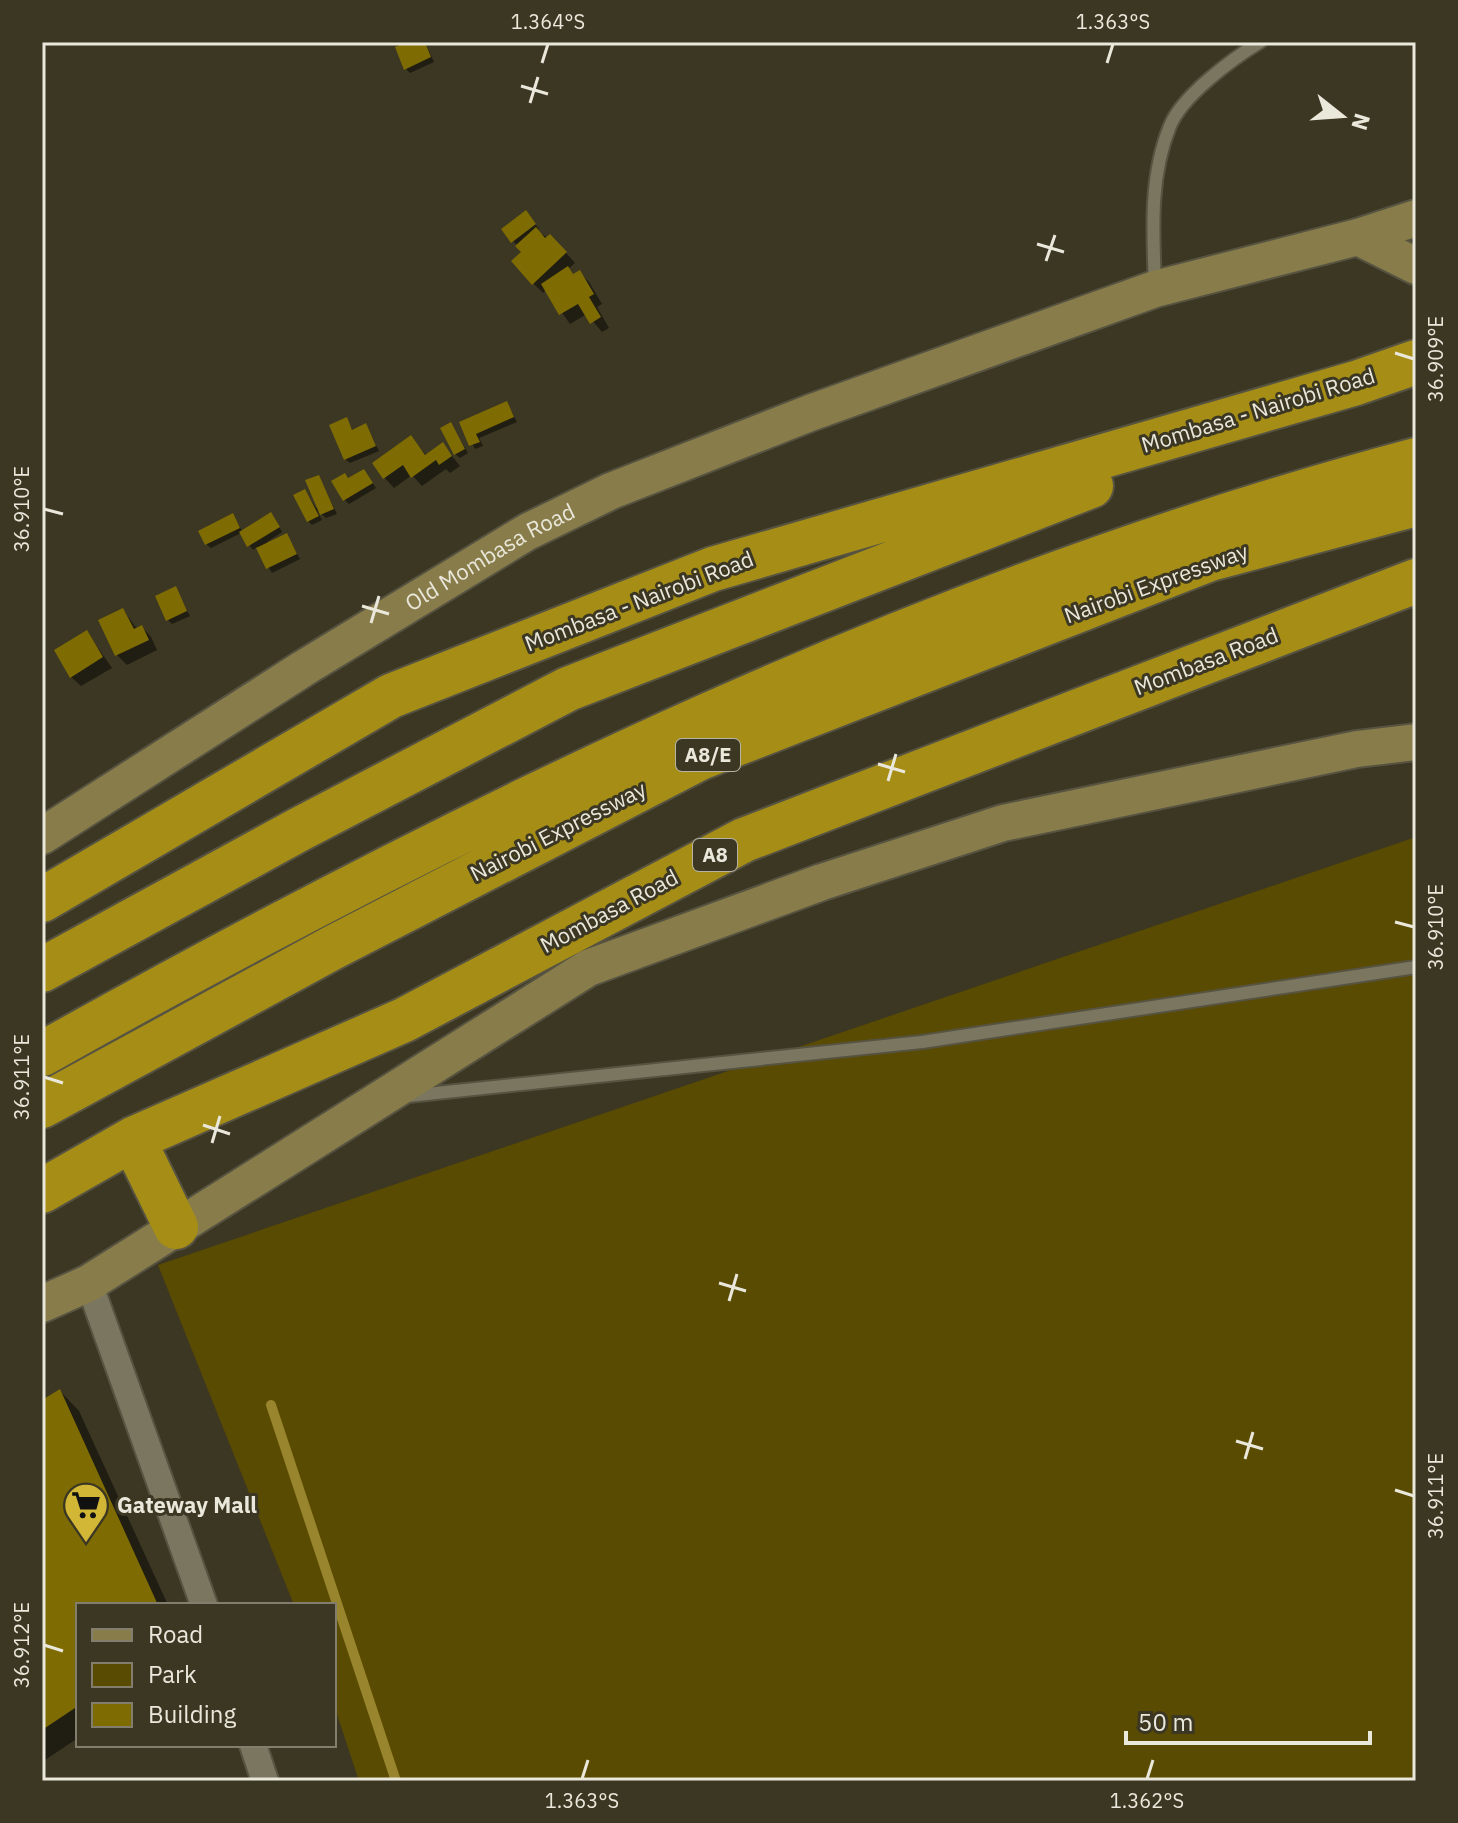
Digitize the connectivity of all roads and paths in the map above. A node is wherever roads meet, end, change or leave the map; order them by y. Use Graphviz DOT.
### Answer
graph roads {
  1 [pos="1260,42"];
  2 [pos="1416,218"];
  3 [pos="1358,237"];
  4 [pos="1416,266"];
  5 [pos="1155,289"];
  6 [pos="1416,362"];
  7 [pos="1356,383"];
  8 [pos="1416,460"];
  9 [pos="1416,504"];
  10 [pos="1416,581"];
  11 [pos="1416,742"];
  12 [pos="42,836"];
  13 [pos="42,900"];
  14 [pos="1416,967"];
  15 [pos="42,970"];
  16 [pos="42,1054"];
  17 [pos="385,1098"];
  18 [pos="42,1106"];
  19 [pos="133,1139"];
  20 [pos="42,1191"];
  21 [pos="176,1227"];
  22 [pos="89,1283"];
  23 [pos="42,1304"];
  24 [pos="203,1603"];
  25 [pos="254,1747"];
  26 [pos="265,1781"];
  1 -- 5 [label="lane"];
  2 -- 3 [label="street, Old Mombasa Road"];
  3 -- 4 [label="street"];
  3 -- 5 [label="street, Old Mombasa Road"];
  5 -- 12 [label="street, Old Mombasa Road"];
  6 -- 7 [label="highway, Mombasa - Nairobi Road"];
  7 -- 13 [label="highway, Mombasa - Nairobi Road"];
  7 -- 15 [label="highway"];
  8 -- 16 [label="highway, Nairobi Expressway / A8/E"];
  9 -- 18 [label="highway, Nairobi Expressway / A8/E"];
  10 -- 19 [label="highway, Mombasa Road / A8"];
  11 -- 17 [label="street"];
  14 -- 17 [label="lane"];
  17 -- 21 [label="street"];
  19 -- 20 [label="highway, Mombasa Road / A8"];
  19 -- 21 [label="highway"];
  21 -- 22 [label="street"];
  22 -- 23 [label="street"];
  22 -- 24 [label="street"];
  25 -- 26 [label="street"];
}
